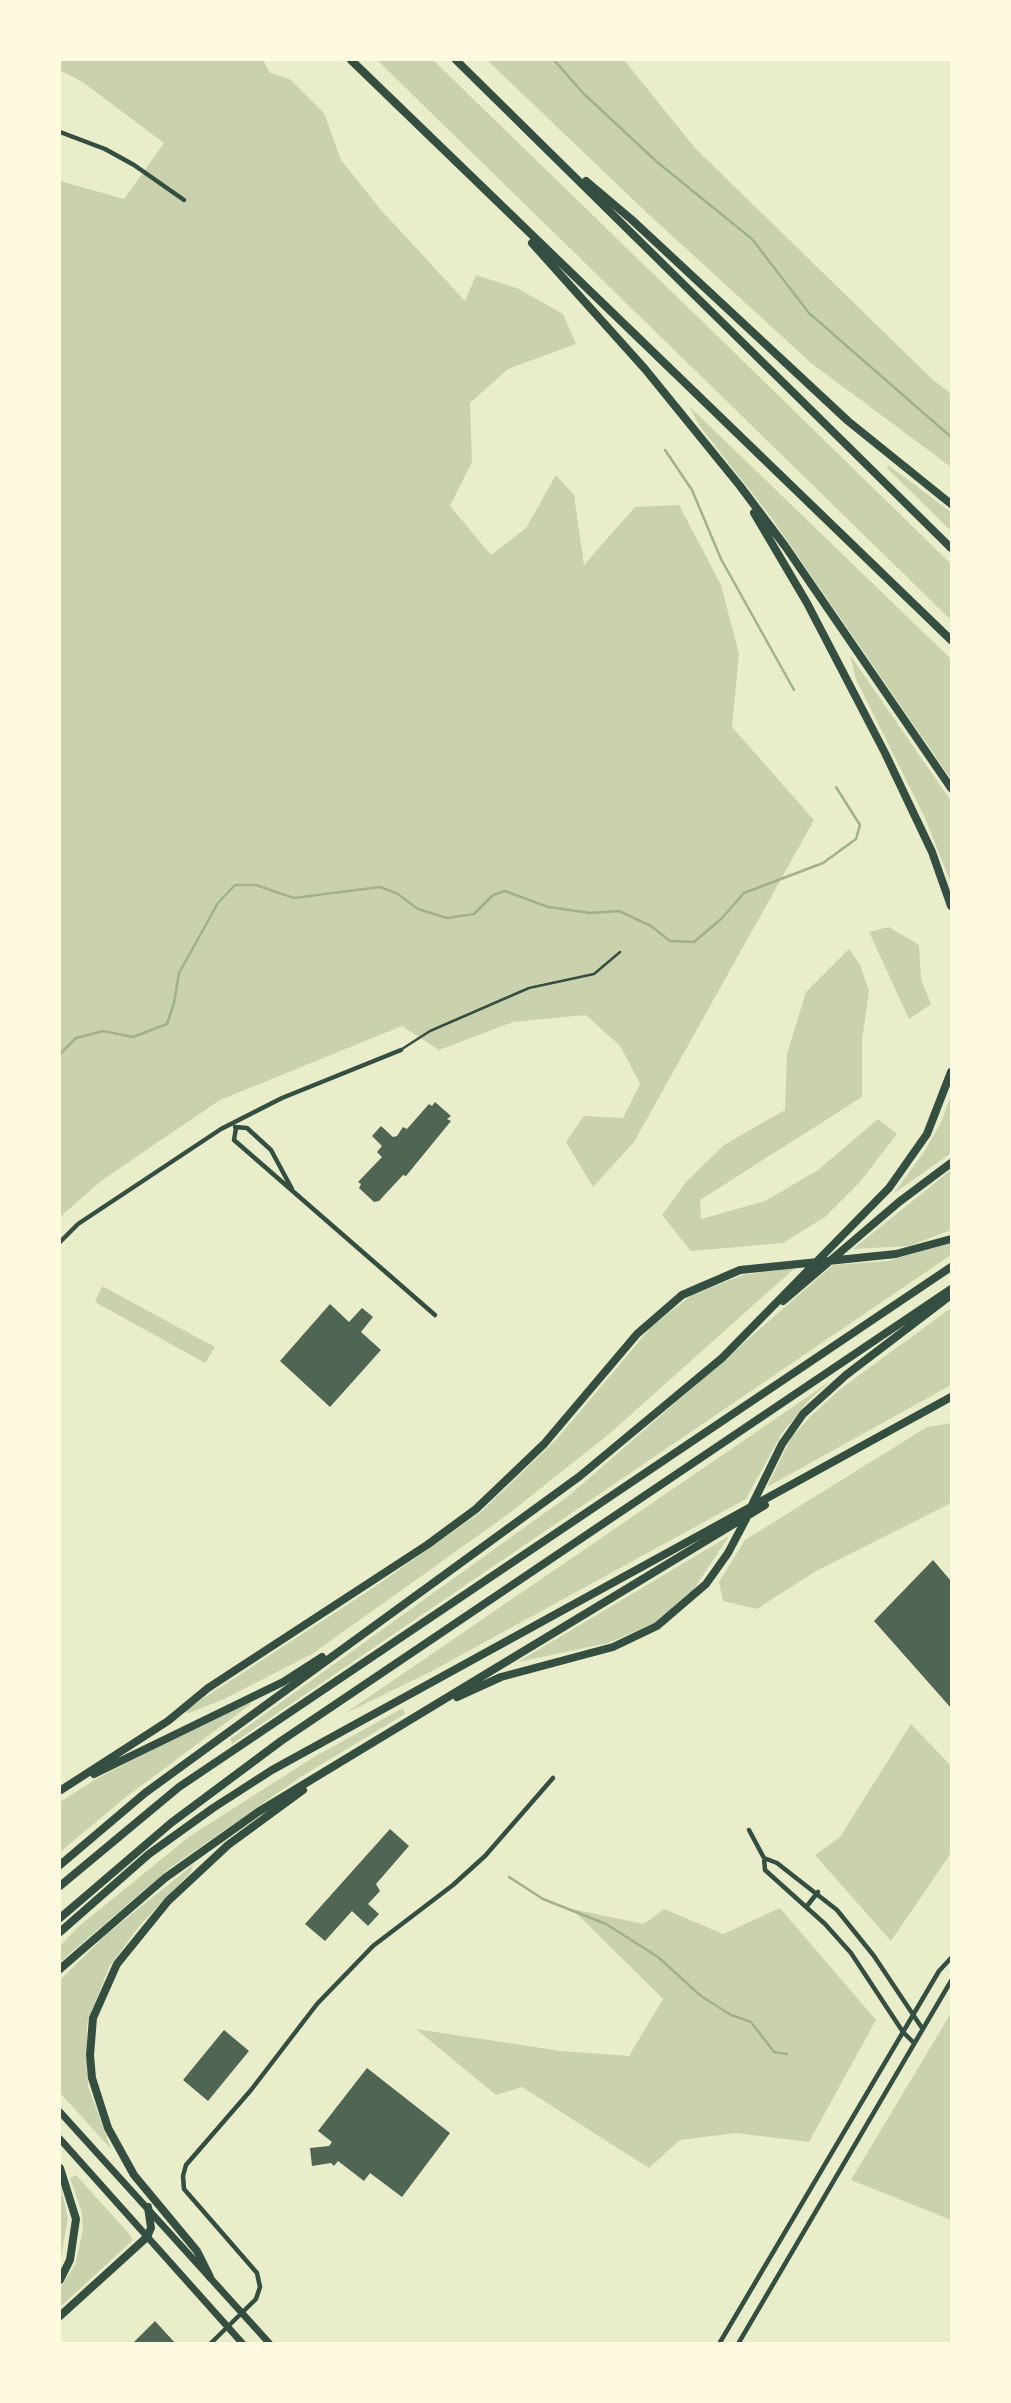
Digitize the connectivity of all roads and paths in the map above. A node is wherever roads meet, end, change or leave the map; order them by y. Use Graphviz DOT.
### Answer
graph roads {
  1 [pos="351,60"];
  2 [pos="456,60"];
  3 [pos="60,132"];
  4 [pos="554,155"];
  5 [pos="493,199"];
  6 [pos="184,200"];
  7 [pos="708,447"];
  8 [pos="951,504"];
  9 [pos="951,548"];
  10 [pos="951,640"];
  11 [pos="951,788"];
  12 [pos="951,906"];
  13 [pos="620,951"];
  14 [pos="401,1050"];
  15 [pos="951,1073"];
  16 [pos="231,1124"];
  17 [pos="236,1128"];
  18 [pos="951,1163"];
  19 [pos="292,1190"];
  20 [pos="951,1239"];
  21 [pos="60,1242"];
  22 [pos="951,1268"];
  23 [pos="951,1289"];
  24 [pos="951,1295"];
  25 [pos="435,1315"];
  26 [pos="759,1318"];
  27 [pos="951,1398"];
  28 [pos="784,1490"];
  29 [pos="370,1629"];
  30 [pos="432,1709"];
  31 [pos="324,1775"];
  32 [pos="553,1778"];
  33 [pos="60,1790"];
  34 [pos="749,1830"];
  35 [pos="764,1858"];
  36 [pos="60,1865"];
  37 [pos="60,1886"];
  38 [pos="818,1892"];
  39 [pos="807,1906"];
  40 [pos="60,1918"];
  41 [pos="60,1932"];
  42 [pos="951,1958"];
  43 [pos="60,1969"];
  44 [pos="951,1980"];
  45 [pos="912,2016"];
  46 [pos="922,2028"];
  47 [pos="903,2032"];
  48 [pos="913,2042"];
  49 [pos="60,2112"];
  50 [pos="60,2139"];
  51 [pos="60,2168"];
  52 [pos="148,2207"];
  53 [pos="148,2237"];
  54 [pos="210,2277"];
  55 [pos="60,2280"];
  56 [pos="242,2312"];
  57 [pos="60,2316"];
  58 [pos="227,2326"];
  59 [pos="210,2343"];
  60 [pos="243,2343"];
  61 [pos="270,2343"];
  62 [pos="719,2343"];
  63 [pos="738,2343"];
  1 -- 5 [label="highway"];
  2 -- 4 [label="highway"];
  3 -- 6 [label="street"];
  4 -- 8 [label="highway"];
  4 -- 9 [label="highway"];
  5 -- 7 [label="highway"];
  5 -- 10 [label="highway"];
  7 -- 11 [label="highway"];
  7 -- 12 [label="highway"];
  13 -- 14 [label="lane"];
  14 -- 16 [label="street"];
  15 -- 26 [label="highway"];
  16 -- 17 [label="street"];
  16 -- 21 [label="street"];
  17 -- 19 [label="street"];
  17 -- 19 [label="street"];
  18 -- 26 [label="highway"];
  19 -- 25 [label="street"];
  20 -- 33 [label="highway"];
  22 -- 37 [label="highway"];
  23 -- 40 [label="highway"];
  24 -- 30 [label="highway"];
  26 -- 29 [label="highway"];
  27 -- 28 [label="highway"];
  28 -- 30 [label="highway"];
  28 -- 41 [label="highway"];
  29 -- 33 [label="highway"];
  29 -- 36 [label="highway"];
  30 -- 31 [label="highway"];
  31 -- 43 [label="highway"];
  31 -- 54 [label="highway"];
  32 -- 56 [label="street"];
  34 -- 35 [label="street"];
  35 -- 38 [label="street"];
  35 -- 39 [label="street"];
  38 -- 39 [label="street"];
  38 -- 45 [label="street"];
  39 -- 47 [label="street"];
  42 -- 45 [label="street"];
  44 -- 46 [label="street"];
  45 -- 46 [label="street"];
  45 -- 47 [label="street"];
  46 -- 48 [label="street"];
  47 -- 48 [label="street"];
  47 -- 62 [label="street"];
  48 -- 63 [label="street"];
  49 -- 52 [label="main road"];
  50 -- 53 [label="main road"];
  51 -- 55 [label="highway"];
  52 -- 53 [label="highway"];
  52 -- 54 [label="main road"];
  53 -- 57 [label="highway"];
  53 -- 58 [label="main road"];
  54 -- 56 [label="main road"];
  56 -- 58 [label="street"];
  56 -- 61 [label="main road"];
  58 -- 59 [label="street"];
  58 -- 60 [label="main road"];
}
